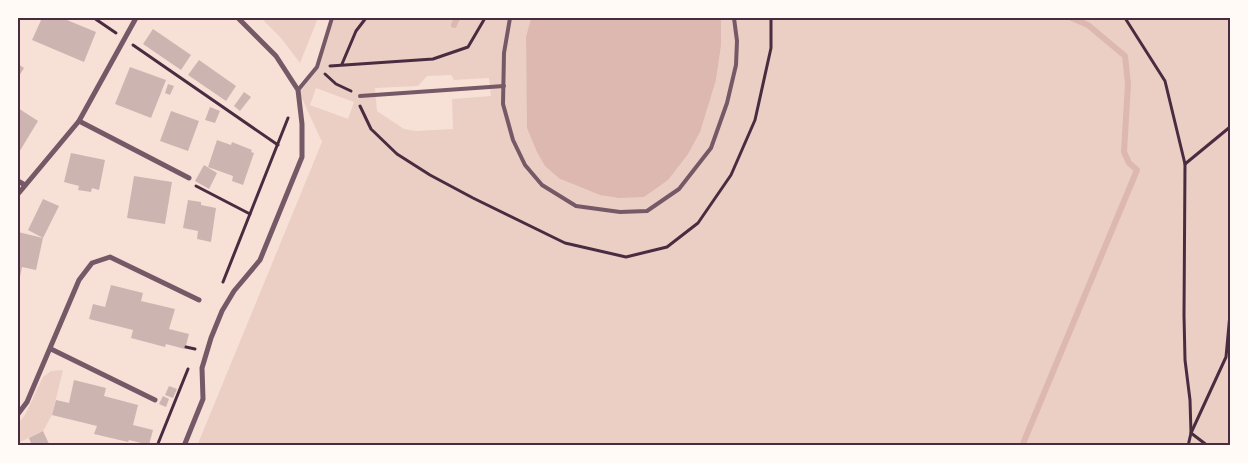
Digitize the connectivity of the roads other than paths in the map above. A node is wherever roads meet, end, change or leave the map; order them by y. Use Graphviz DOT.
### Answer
graph roads {
  1 [pos="136,18"];
  2 [pos="238,18"];
  3 [pos="332,18"];
  4 [pos="510,18"];
  5 [pos="734,18"];
  6 [pos="504,86"];
  7 [pos="298,90"];
  8 [pos="360,96"];
  9 [pos="79,120"];
  10 [pos="189,178"];
  11 [pos="18,181"];
  12 [pos="26,185"];
  13 [pos="18,194"];
  14 [pos="199,300"];
  15 [pos="51,349"];
  16 [pos="156,400"];
  17 [pos="18,414"];
  18 [pos="184,446"];
  1 -- 9 [label="street"];
  2 -- 7 [label="street"];
  3 -- 7 [label="lane"];
  4 -- 6 [label="lane"];
  5 -- 6 [label="lane"];
  6 -- 8 [label="lane"];
  7 -- 18 [label="street"];
  9 -- 10 [label="street"];
  9 -- 12 [label="street"];
  11 -- 12 [label="street"];
  12 -- 13 [label="street"];
  14 -- 15 [label="street"];
  15 -- 16 [label="street"];
  15 -- 17 [label="street"];
}
